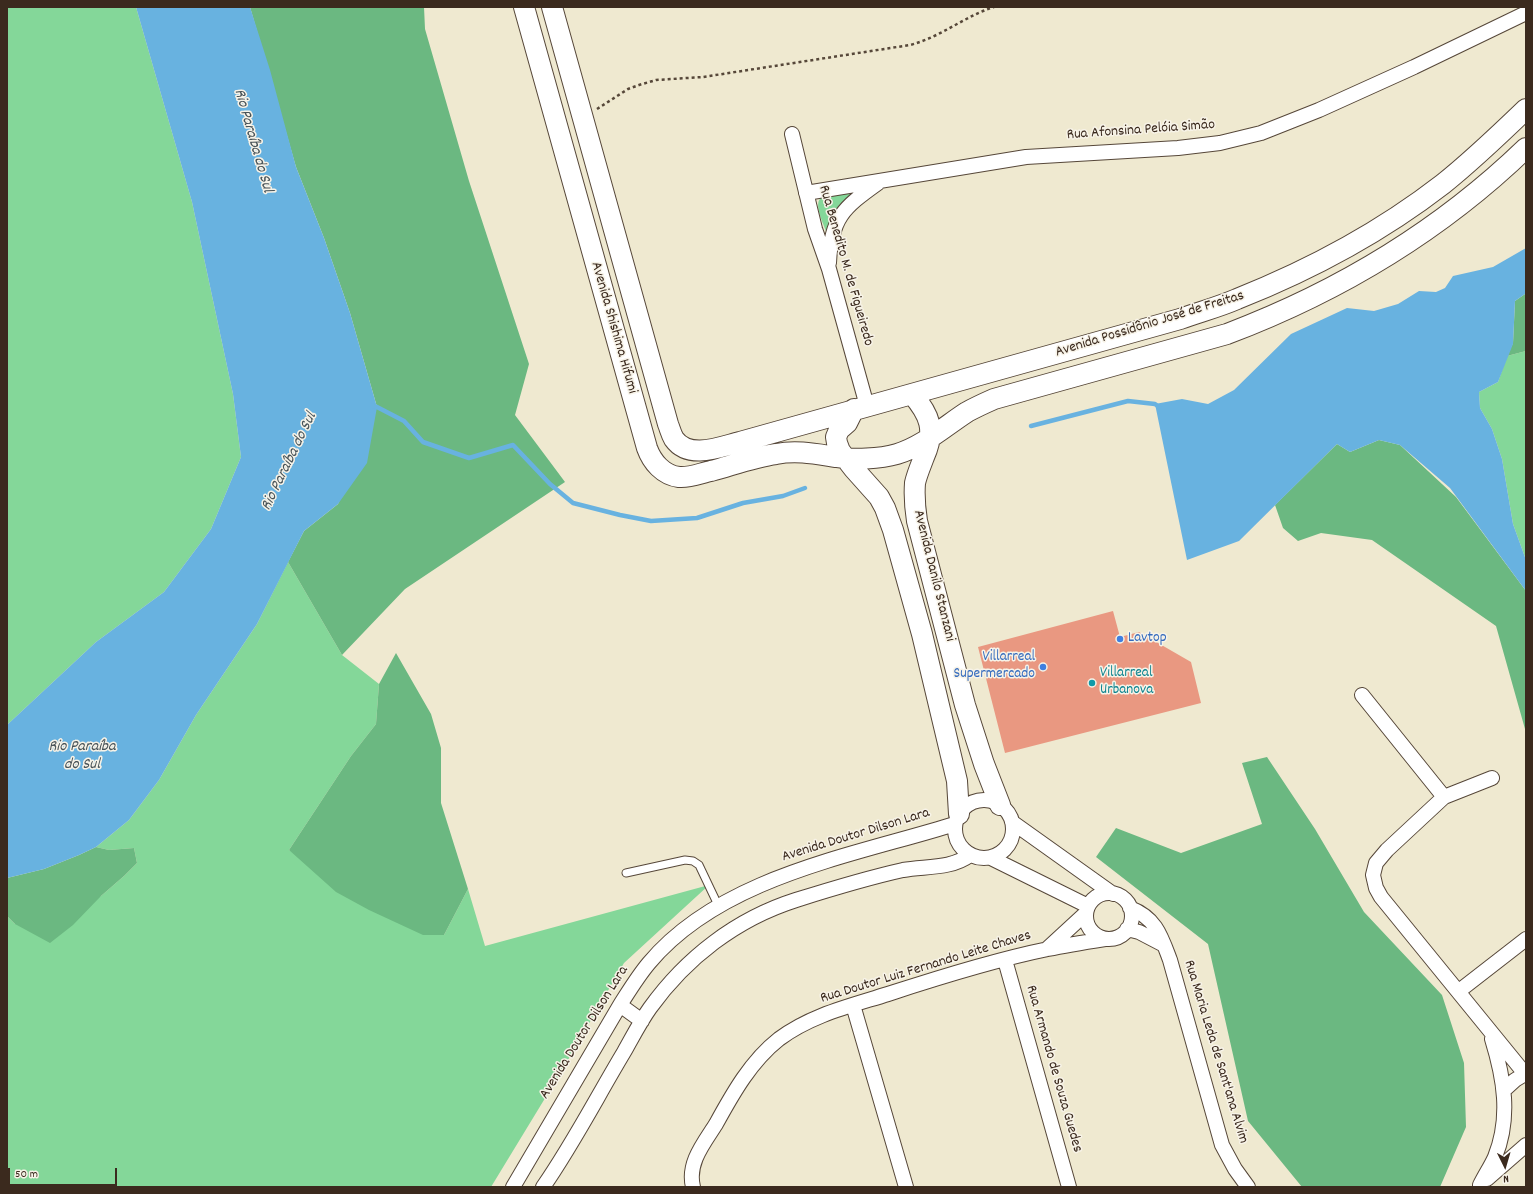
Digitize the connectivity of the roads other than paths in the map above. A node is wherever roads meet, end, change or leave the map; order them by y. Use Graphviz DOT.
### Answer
graph roads {
  1 [pos="524,7"];
  2 [pos="552,7"];
  3 [pos="1526,13"];
  4 [pos="1526,109"];
  5 [pos="792,134"];
  6 [pos="1526,148"];
  7 [pos="881,180"];
  8 [pos="806,193"];
  9 [pos="829,269"];
  10 [pos="912,394"];
  11 [pos="860,408"];
  12 [pos="936,434"];
  13 [pos="842,458"];
  14 [pos="1362,695"];
  15 [pos="1492,778"];
  16 [pos="1444,797"];
  17 [pos="1000,805"];
  18 [pos="957,819"];
  19 [pos="1012,822"];
  20 [pos="970,855"];
  21 [pos="991,858"];
  22 [pos="626,873"];
  23 [pos="1112,894"];
  24 [pos="718,905"];
  25 [pos="1130,908"];
  26 [pos="1087,910"];
  27 [pos="1128,930"];
  28 [pos="1105,939"];
  29 [pos="1526,939"];
  30 [pos="1164,945"];
  31 [pos="1047,949"];
  32 [pos="1005,960"];
  33 [pos="1459,991"];
  34 [pos="620,1005"];
  35 [pos="853,1005"];
  36 [pos="642,1021"];
  37 [pos="1490,1033"];
  38 [pos="1526,1075"];
  39 [pos="1504,1090"];
  40 [pos="1526,1146"];
  41 [pos="1479,1186"];
  42 [pos="513,1187"];
  43 [pos="543,1187"];
  44 [pos="693,1187"];
  45 [pos="906,1187"];
  46 [pos="1069,1187"];
  47 [pos="1248,1187"];
  1 -- 13 [label="street, Avenida Shishima Hifumi"];
  2 -- 11 [label="street, Avenida Shishima Hifumi"];
  3 -- 7 [label="street, Rua Afonsina Pelóia Simão"];
  4 -- 10 [label="street, Avenida Possidônio José de Freitas"];
  5 -- 8 [label="street, Rua Benedito M. de Figueiredo"];
  6 -- 12 [label="street, Avenida Possidônio José de Freitas"];
  7 -- 8 [label="street, Rua Afonsina Pelóia Simão"];
  7 -- 9 [label="street"];
  8 -- 9 [label="street, Rua Benedito M. de Figueiredo"];
  9 -- 11 [label="street, Rua Benedito M. de Figueiredo"];
  10 -- 11 [label="street, Avenida Possidônio José de Freitas"];
  10 -- 12 [label="street"];
  11 -- 13 [label="street, Avenida Danilo Stanzani"];
  12 -- 13 [label="street, Avenida Shishima Hifumi"];
  12 -- 17 [label="street, Avenida Danilo Stanzani"];
  13 -- 18 [label="street, Avenida Danilo Stanzani"];
  14 -- 16 [label="street"];
  15 -- 16 [label="street"];
  16 -- 33 [label="street"];
  17 -- 18 [label="street"];
  17 -- 19 [label="street"];
  18 -- 20 [label="street"];
  18 -- 24 [label="street, Avenida Doutor Dilson Lara"];
  19 -- 21 [label="street"];
  19 -- 23 [label="street"];
  20 -- 21 [label="street"];
  20 -- 36 [label="street"];
  21 -- 26 [label="street"];
  22 -- 24 [label="lane"];
  23 -- 25 [label="street"];
  23 -- 26 [label="street"];
  24 -- 34 [label="street, Avenida Doutor Dilson Lara"];
  25 -- 27 [label="street"];
  25 -- 30 [label="street, Rua Maria Leda de Sant'ana Alvim"];
  26 -- 28 [label="street"];
  26 -- 31 [label="street, Rua Doutor Luiz Fernando Leite Chaves"];
  27 -- 28 [label="street"];
  27 -- 30 [label="street"];
  28 -- 31 [label="street, Rua Doutor Luiz Fernando Leite Chaves"];
  29 -- 33 [label="street"];
  30 -- 47 [label="street, Rua Maria Leda de Sant'ana Alvim"];
  31 -- 32 [label="street, Rua Doutor Luiz Fernando Leite Chaves"];
  32 -- 35 [label="street, Rua Doutor Luiz Fernando Leite Chaves"];
  32 -- 46 [label="street, Rua Armando de Souza Guedes"];
  33 -- 37 [label="street"];
  34 -- 36 [label="street"];
  34 -- 42 [label="street, Avenida Doutor Dilson Lara"];
  35 -- 44 [label="street, Rua Doutor Luiz Fernando Leite Chaves"];
  35 -- 45 [label="street"];
  36 -- 43 [label="street"];
  37 -- 38 [label="street"];
  37 -- 39 [label="street"];
  38 -- 39 [label="street"];
  39 -- 41 [label="street"];
  40 -- 41 [label="street"];
}
